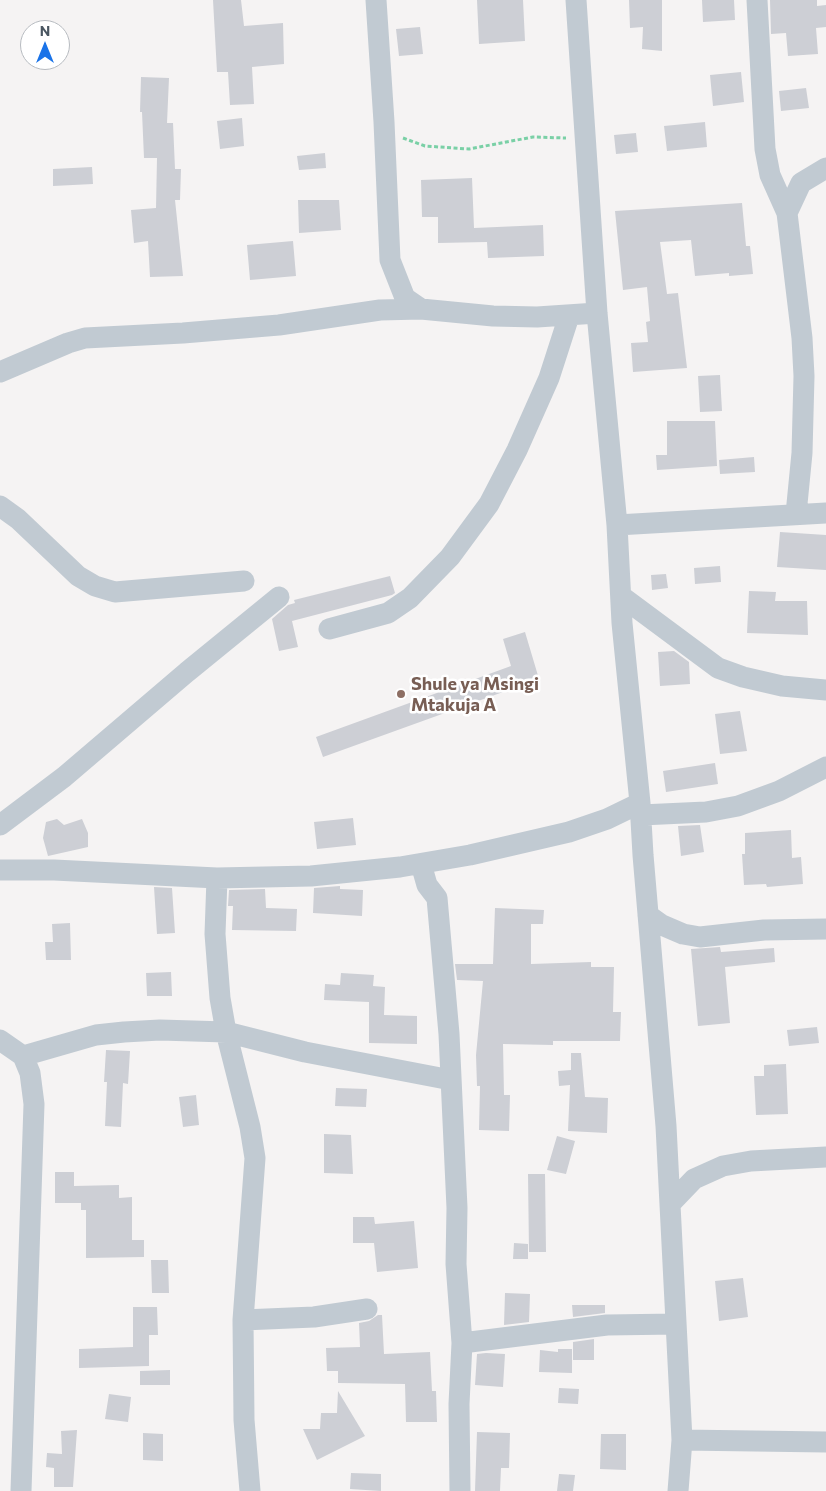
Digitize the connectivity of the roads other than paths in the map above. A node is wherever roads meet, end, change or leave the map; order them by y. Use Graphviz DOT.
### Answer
graph roads {
  1 [pos="376,0"];
  2 [pos="576,0"];
  3 [pos="757,0"];
  4 [pos="826,168"];
  5 [pos="787,213"];
  6 [pos="421,309"];
  7 [pos="597,313"];
  8 [pos="569,316"];
  9 [pos="0,372"];
  10 [pos="0,506"];
  11 [pos="826,512"];
  12 [pos="796,514"];
  13 [pos="617,525"];
  14 [pos="244,581"];
  15 [pos="621,596"];
  16 [pos="279,598"];
  17 [pos="329,629"];
  18 [pos="826,690"];
  19 [pos="826,767"];
  20 [pos="641,809"];
  21 [pos="0,825"];
  22 [pos="421,864"];
  23 [pos="0,870"];
  24 [pos="217,878"];
  25 [pos="648,915"];
  26 [pos="826,929"];
  27 [pos="226,1032"];
  28 [pos="0,1040"];
  29 [pos="23,1056"];
  30 [pos="451,1080"];
  31 [pos="826,1157"];
  32 [pos="671,1204"];
  33 [pos="367,1309"];
  34 [pos="243,1320"];
  35 [pos="676,1324"];
  36 [pos="462,1343"];
  37 [pos="682,1440"];
  38 [pos="826,1442"];
  39 [pos="21,1491"];
  40 [pos="250,1491"];
  41 [pos="460,1491"];
  42 [pos="678,1491"];
  1 -- 6 [label="street"];
  2 -- 7 [label="street"];
  3 -- 5 [label="street"];
  4 -- 5 [label="street"];
  5 -- 12 [label="street"];
  6 -- 8 [label="street"];
  6 -- 9 [label="street"];
  7 -- 8 [label="street"];
  7 -- 13 [label="street"];
  8 -- 17 [label="street"];
  10 -- 14 [label="street"];
  11 -- 12 [label="street"];
  12 -- 13 [label="street"];
  13 -- 15 [label="street"];
  15 -- 18 [label="street"];
  15 -- 20 [label="street"];
  16 -- 21 [label="street"];
  19 -- 20 [label="street"];
  20 -- 22 [label="street"];
  20 -- 25 [label="street"];
  22 -- 24 [label="street"];
  22 -- 30 [label="street"];
  23 -- 24 [label="street"];
  24 -- 27 [label="street"];
  25 -- 26 [label="street"];
  25 -- 32 [label="street"];
  27 -- 29 [label="street"];
  27 -- 30 [label="street"];
  27 -- 34 [label="street"];
  28 -- 29 [label="street"];
  29 -- 39 [label="street"];
  30 -- 36 [label="street"];
  31 -- 32 [label="street"];
  32 -- 35 [label="street"];
  33 -- 34 [label="street"];
  34 -- 40 [label="street"];
  35 -- 36 [label="street"];
  35 -- 37 [label="street"];
  36 -- 41 [label="street"];
  37 -- 38 [label="street"];
  37 -- 42 [label="street"];
}
